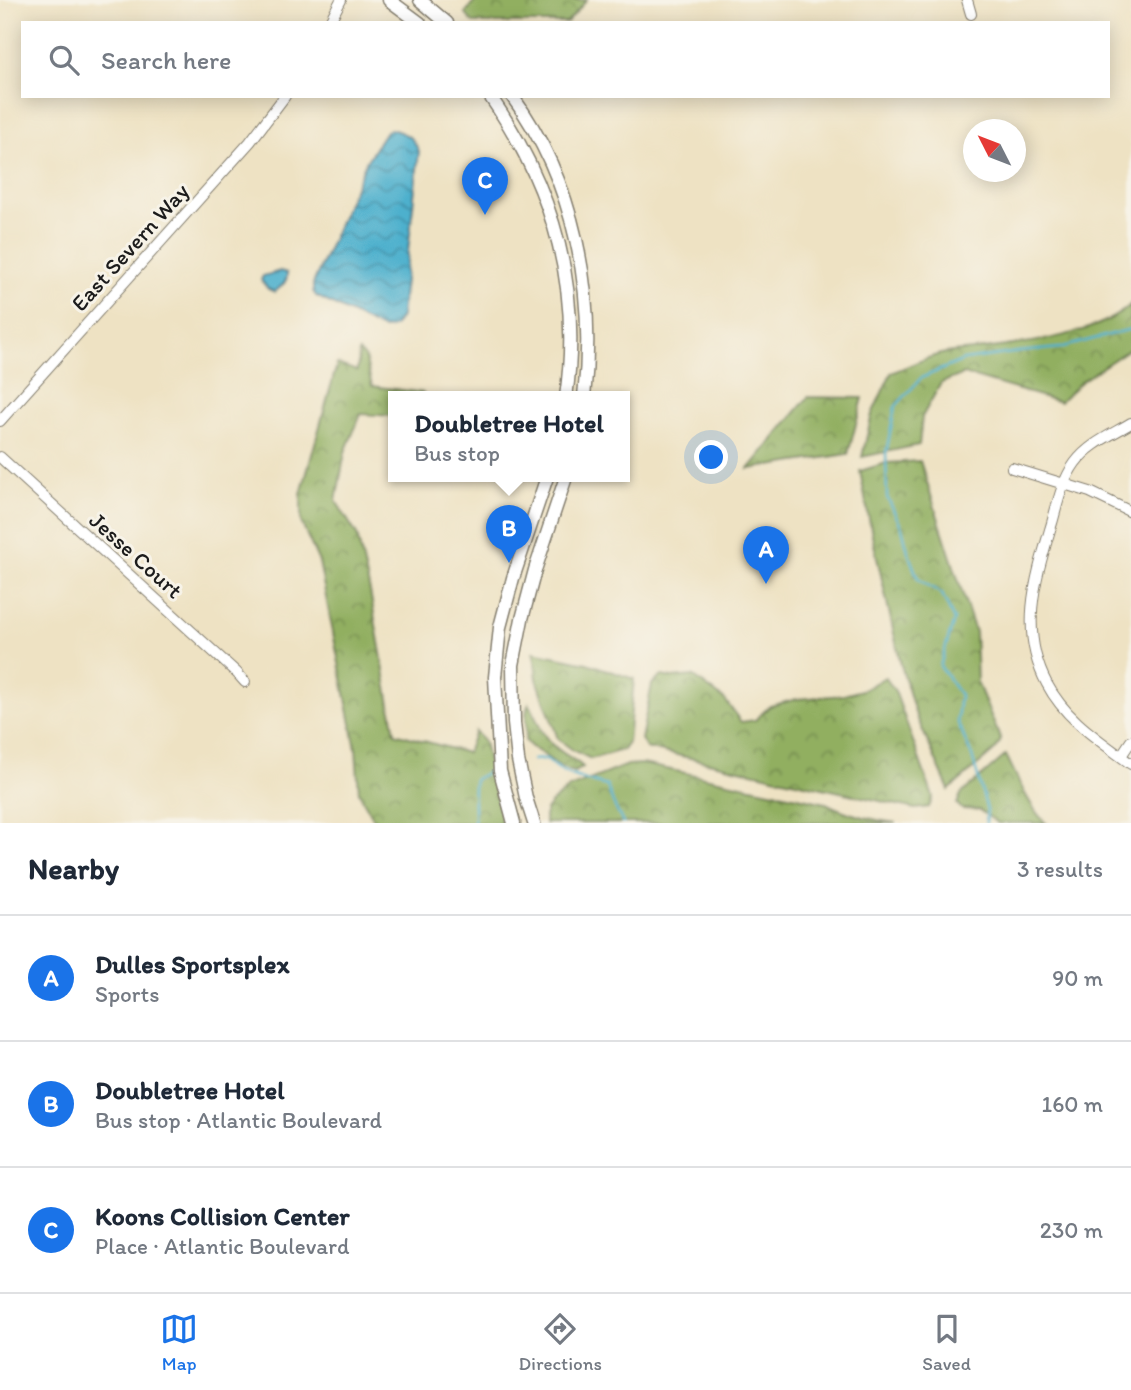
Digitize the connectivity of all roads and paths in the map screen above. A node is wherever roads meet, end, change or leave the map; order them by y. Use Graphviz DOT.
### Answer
graph roads {
  1 [pos="341,0"];
  2 [pos="389,0"];
  3 [pos="420,0"];
  4 [pos="967,0"];
  5 [pos="971,13"];
  6 [pos="330,21"];
  7 [pos="417,21"];
  8 [pos="445,21"];
  9 [pos="283,98"];
  10 [pos="490,98"];
  11 [pos="513,98"];
  12 [pos="567,391"];
  13 [pos="585,391"];
  14 [pos="0,421"];
  15 [pos="1131,423"];
  16 [pos="0,457"];
  17 [pos="1012,468"];
  18 [pos="545,482"];
  19 [pos="564,482"];
  20 [pos="1064,483"];
  21 [pos="1131,512"];
  22 [pos="245,682"];
  23 [pos="1131,741"];
  24 [pos="1121,756"];
  25 [pos="1131,764"];
  26 [pos="514,823"];
  27 [pos="534,823"];
  1 -- 6 [label="street"];
  2 -- 7 [label="main road"];
  3 -- 8 [label="main road"];
  4 -- 5 [label="street"];
  9 -- 14 [label="street, East Severn Way"];
  10 -- 12 [label="main road"];
  11 -- 13 [label="main road"];
  15 -- 20 [label="street"];
  16 -- 22 [label="street, Jesse Court"];
  17 -- 20 [label="street"];
  18 -- 26 [label="main road"];
  19 -- 27 [label="main road"];
  20 -- 21 [label="street"];
  20 -- 24 [label="street"];
  23 -- 24 [label="street"];
  24 -- 25 [label="street"];
}
